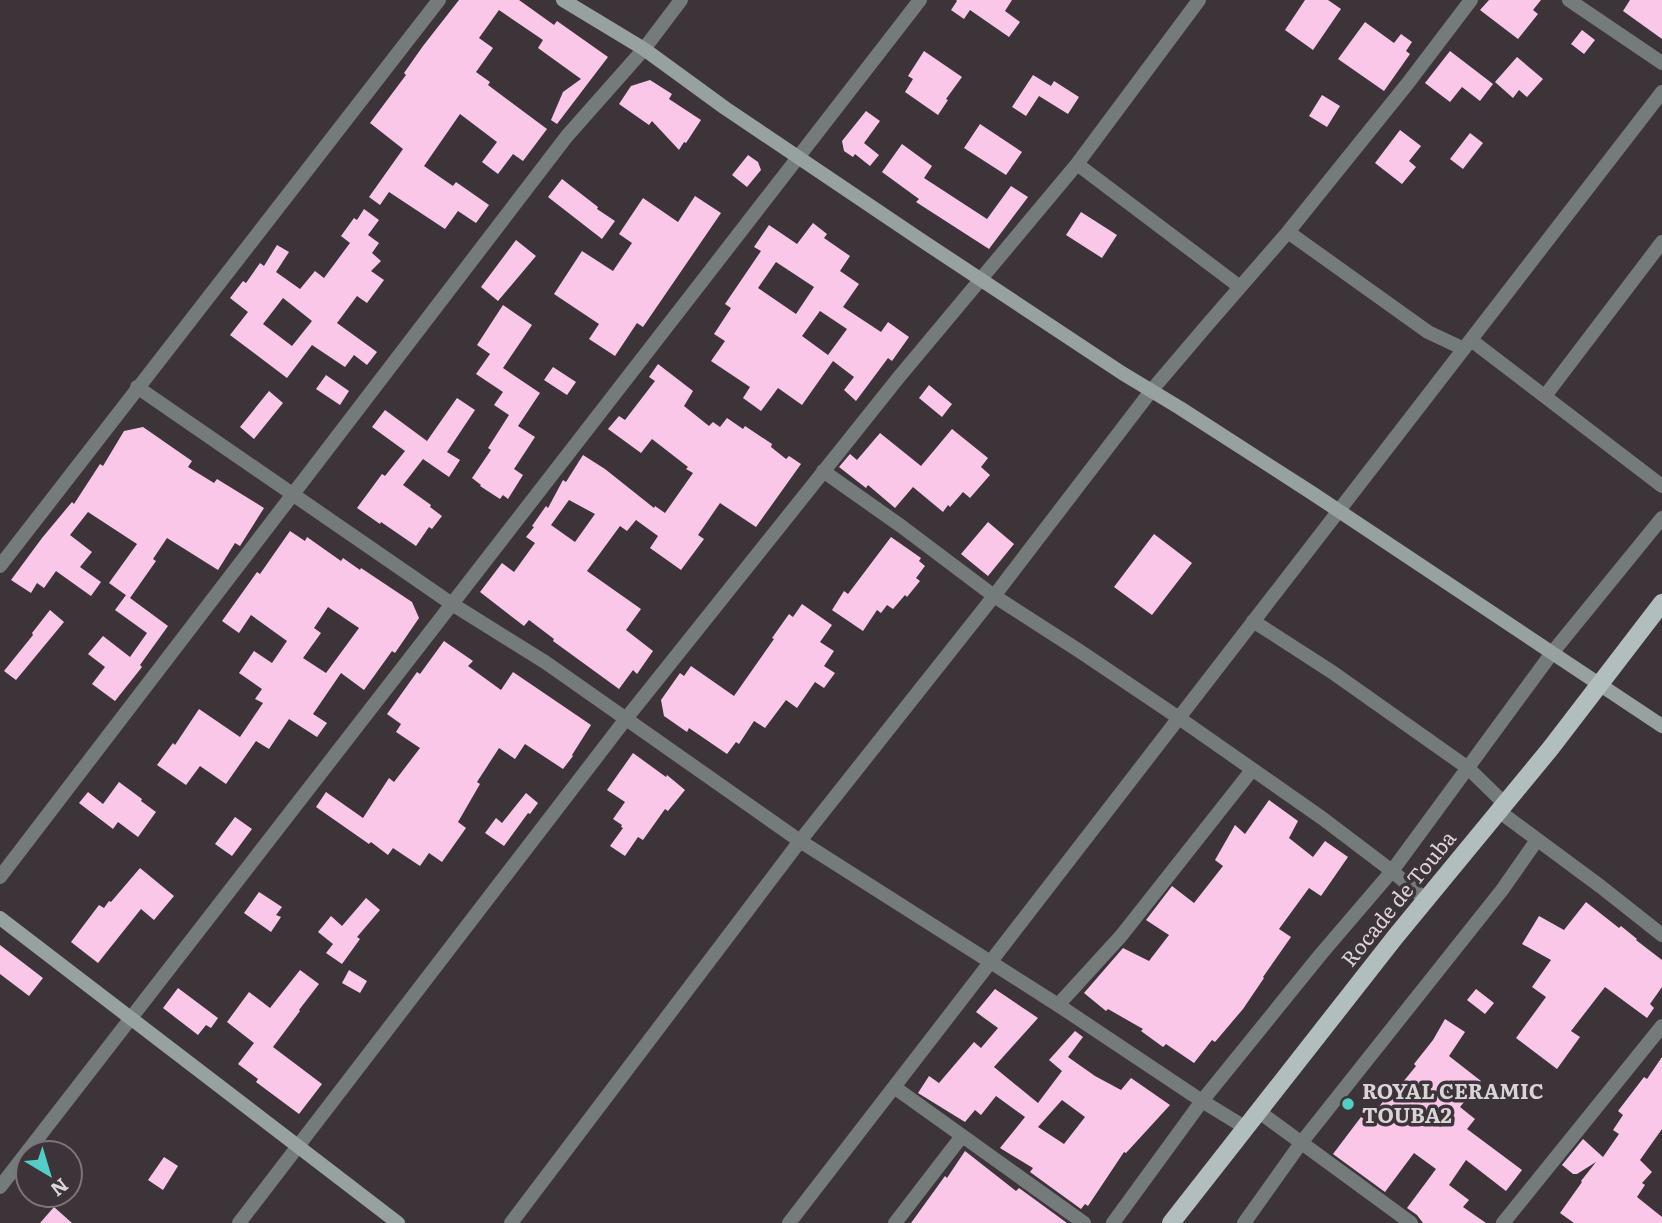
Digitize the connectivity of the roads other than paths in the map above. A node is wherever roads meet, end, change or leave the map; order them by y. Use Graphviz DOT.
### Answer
graph roads {
  1 [pos="439,0"];
  2 [pos="563,0"];
  3 [pos="681,0"];
  4 [pos="919,0"];
  5 [pos="1199,0"];
  6 [pos="1471,0"];
  7 [pos="1569,0"];
  8 [pos="644,49"];
  9 [pos="1662,63"];
  10 [pos="1662,92"];
  11 [pos="798,157"];
  12 [pos="1077,164"];
  13 [pos="1288,232"];
  14 [pos="1662,242"];
  15 [pos="980,279"];
  16 [pos="1240,287"];
  17 [pos="1467,344"];
  18 [pos="138,387"];
  19 [pos="1152,391"];
  20 [pos="1545,396"];
  21 [pos="823,471"];
  22 [pos="1662,486"];
  23 [pos="293,495"];
  24 [pos="1339,511"];
  25 [pos="1662,518"];
  26 [pos="0,566"];
  27 [pos="993,596"];
  28 [pos="1662,603"];
  29 [pos="452,604"];
  30 [pos="1254,621"];
  31 [pos="1552,653"];
  32 [pos="1600,685"];
  33 [pos="1179,718"];
  34 [pos="625,719"];
  35 [pos="1662,726"];
  36 [pos="1468,768"];
  37 [pos="1252,770"];
  38 [pos="1503,808"];
  39 [pos="1537,839"];
  40 [pos="800,841"];
  41 [pos="1392,870"];
  42 [pos="0,877"];
  43 [pos="1426,900"];
  44 [pos="0,918"];
  45 [pos="1662,934"];
  46 [pos="990,962"];
  47 [pos="1058,1005"];
  48 [pos="131,1017"];
  49 [pos="1662,1026"];
  50 [pos="894,1087"];
  51 [pos="1202,1101"];
  52 [pos="1258,1111"];
  53 [pos="1246,1128"];
  54 [pos="962,1136"];
  55 [pos="1301,1143"];
  56 [pos="298,1147"];
  57 [pos="0,1187"];
  58 [pos="239,1223"];
  59 [pos="398,1223"];
  60 [pos="512,1223"];
  61 [pos="789,1223"];
  62 [pos="895,1223"];
  63 [pos="1084,1223"];
  64 [pos="1113,1223"];
  65 [pos="1171,1223"];
  66 [pos="1244,1223"];
  67 [pos="1411,1223"];
  68 [pos="1503,1223"];
  1 -- 18 [label="street"];
  2 -- 8 [label="main road"];
  3 -- 8 [label="street"];
  4 -- 11 [label="street"];
  5 -- 12 [label="street"];
  6 -- 13 [label="street"];
  7 -- 9 [label="street"];
  8 -- 11 [label="main road"];
  8 -- 23 [label="street"];
  10 -- 17 [label="street"];
  11 -- 15 [label="main road"];
  11 -- 29 [label="street"];
  12 -- 15 [label="street"];
  12 -- 16 [label="street"];
  13 -- 16 [label="street"];
  13 -- 17 [label="street"];
  14 -- 20 [label="street"];
  15 -- 19 [label="main road"];
  15 -- 21 [label="street"];
  16 -- 19 [label="street"];
  17 -- 20 [label="street"];
  17 -- 24 [label="street"];
  18 -- 23 [label="street"];
  18 -- 26 [label="street"];
  19 -- 24 [label="main road"];
  19 -- 27 [label="street"];
  20 -- 22 [label="street"];
  21 -- 27 [label="street"];
  21 -- 34 [label="street"];
  23 -- 29 [label="street"];
  23 -- 42 [label="street"];
  24 -- 30 [label="street"];
  24 -- 31 [label="main road"];
  25 -- 31 [label="street"];
  27 -- 33 [label="street"];
  27 -- 40 [label="street"];
  28 -- 32 [label="main road, Rocade de Touba"];
  29 -- 34 [label="street"];
  29 -- 48 [label="street"];
  30 -- 33 [label="street"];
  30 -- 36 [label="street"];
  31 -- 32 [label="main road"];
  31 -- 36 [label="street"];
  32 -- 35 [label="main road"];
  32 -- 38 [label="main road, Rocade de Touba"];
  33 -- 37 [label="street"];
  33 -- 46 [label="street"];
  34 -- 40 [label="street"];
  34 -- 56 [label="street"];
  36 -- 38 [label="street"];
  36 -- 41 [label="street"];
  37 -- 41 [label="street"];
  37 -- 47 [label="street"];
  38 -- 39 [label="street"];
  38 -- 43 [label="main road, Rocade de Touba"];
  39 -- 45 [label="street"];
  39 -- 55 [label="street"];
  40 -- 46 [label="street"];
  40 -- 60 [label="street"];
  41 -- 43 [label="street"];
  41 -- 51 [label="street"];
  43 -- 52 [label="main road, Rocade de Touba"];
  44 -- 48 [label="main road"];
  46 -- 47 [label="street"];
  46 -- 50 [label="street"];
  47 -- 51 [label="street"];
  48 -- 56 [label="main road"];
  48 -- 57 [label="street"];
  49 -- 68 [label="street"];
  50 -- 54 [label="street"];
  50 -- 61 [label="street"];
  51 -- 53 [label="street"];
  51 -- 64 [label="street"];
  52 -- 53 [label="main road, Rocade de Touba"];
  52 -- 55 [label="street"];
  53 -- 65 [label="main road, Rocade de Touba"];
  54 -- 62 [label="street"];
  54 -- 63 [label="street"];
  55 -- 66 [label="street"];
  55 -- 67 [label="street"];
  56 -- 58 [label="street"];
  56 -- 59 [label="main road"];
}
